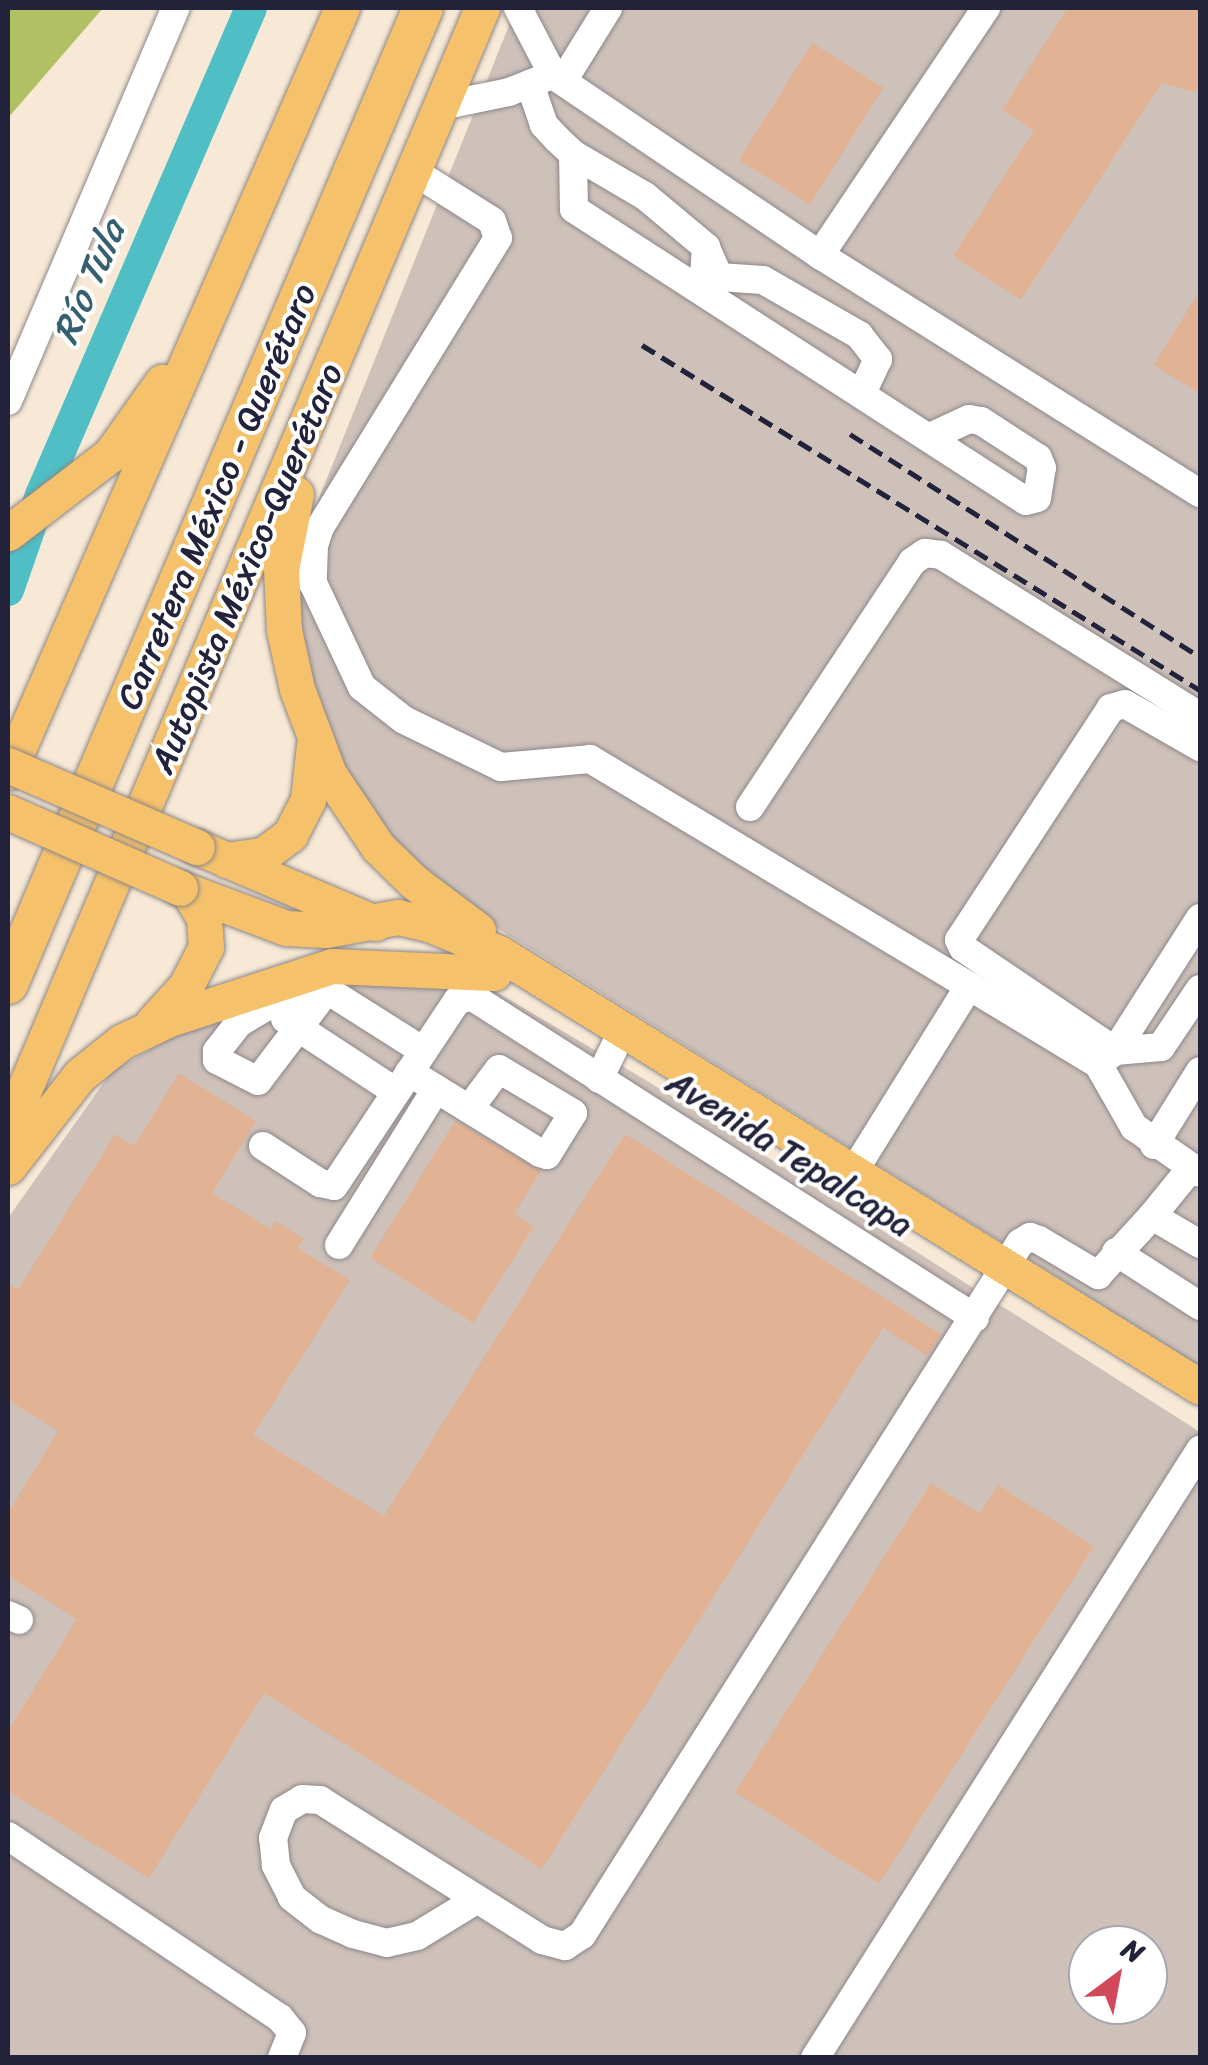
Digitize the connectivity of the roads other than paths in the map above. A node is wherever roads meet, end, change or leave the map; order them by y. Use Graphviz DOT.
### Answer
graph roads {
  1 [pos="176,8"];
  2 [pos="342,8"];
  3 [pos="395,8"];
  4 [pos="423,8"];
  5 [pos="482,8"];
  6 [pos="518,8"];
  7 [pos="608,8"];
  8 [pos="986,8"];
  9 [pos="549,80"];
  10 [pos="441,106"];
  11 [pos="574,154"];
  12 [pos="414,171"];
  13 [pos="706,248"];
  14 [pos="820,255"];
  15 [pos="703,292"];
  16 [pos="216,302"];
  17 [pos="345,336"];
  18 [pos="16,350"];
  19 [pos="862,393"];
  20 [pos="8,401"];
  21 [pos="930,438"];
  22 [pos="1200,494"];
  23 [pos="8,533"];
  24 [pos="1200,716"];
  25 [pos="312,729"];
  26 [pos="1200,747"];
  27 [pos="8,764"];
  28 [pos="8,772"];
  29 [pos="750,808"];
  30 [pos="8,812"];
  31 [pos="211,853"];
  32 [pos="185,889"];
  33 [pos="1200,918"];
  34 [pos="8,920"];
  35 [pos="367,920"];
  36 [pos="510,970"];
  37 [pos="8,984"];
  38 [pos="969,986"];
  39 [pos="1200,989"];
  40 [pos="327,990"];
  41 [pos="266,1007"];
  42 [pos="298,1028"];
  43 [pos="144,1029"];
  44 [pos="616,1044"];
  45 [pos="1106,1058"];
  46 [pos="1200,1070"];
  47 [pos="409,1071"];
  48 [pos="599,1079"];
  49 [pos="436,1088"];
  50 [pos="469,1109"];
  51 [pos="8,1128"];
  52 [pos="1154,1145"];
  53 [pos="263,1146"];
  54 [pos="8,1167"];
  55 [pos="854,1171"];
  56 [pos="1196,1171"];
  57 [pos="1152,1216"];
  58 [pos="1200,1244"];
  59 [pos="339,1245"];
  60 [pos="1116,1252"];
  61 [pos="1002,1274"];
  62 [pos="1200,1306"];
  63 [pos="974,1318"];
  64 [pos="1200,1387"];
  65 [pos="1200,1409"];
  66 [pos="1200,1450"];
  67 [pos="8,1836"];
  68 [pos="476,1900"];
  69 [pos="282,2058"];
  70 [pos="815,2058"];
  1 -- 18 [label="street"];
  2 -- 16 [label="main road"];
  3 -- 34 [label="highway, Carretera México - Querétaro"];
  4 -- 37 [label="highway, Carretera México - Querétaro"];
  5 -- 10 [label="main road, Autopista México-Querétaro"];
  6 -- 9 [label="street"];
  7 -- 9 [label="street"];
  8 -- 14 [label="street"];
  9 -- 10 [label="street"];
  9 -- 11 [label="street"];
  9 -- 14 [label="street"];
  10 -- 12 [label="main road, Autopista México-Querétaro"];
  11 -- 13 [label="street"];
  11 -- 15 [label="street"];
  12 -- 17 [label="main road, Autopista México-Querétaro"];
  12 -- 38 [label="street"];
  13 -- 15 [label="street"];
  13 -- 19 [label="street"];
  14 -- 22 [label="street"];
  15 -- 19 [label="street"];
  16 -- 23 [label="main road"];
  16 -- 28 [label="main road"];
  17 -- 25 [label="main road"];
  17 -- 51 [label="main road, Autopista México-Querétaro"];
  18 -- 20 [label="street"];
  19 -- 21 [label="street"];
  24 -- 29 [label="street"];
  25 -- 31 [label="main road"];
  25 -- 36 [label="main road"];
  26 -- 45 [label="street"];
  27 -- 31 [label="main road, Avenida Tepalcapa, bridge"];
  30 -- 32 [label="main road, bridge"];
  31 -- 35 [label="main road, Avenida Tepalcapa"];
  32 -- 35 [label="main road"];
  32 -- 43 [label="main road"];
  33 -- 45 [label="street"];
  35 -- 36 [label="main road, Avenida Tepalcapa"];
  36 -- 43 [label="main road"];
  36 -- 44 [label="main road, Avenida Tepalcapa"];
  36 -- 55 [label="main road, Avenida Tepalcapa"];
  38 -- 45 [label="street"];
  38 -- 55 [label="street"];
  39 -- 45 [label="street"];
  40 -- 41 [label="street"];
  40 -- 42 [label="street"];
  40 -- 47 [label="street"];
  41 -- 42 [label="street"];
  41 -- 42 [label="street"];
  42 -- 47 [label="street"];
  43 -- 54 [label="main road"];
  44 -- 48 [label="street"];
  44 -- 61 [label="main road, Avenida Tepalcapa"];
  45 -- 52 [label="street"];
  46 -- 52 [label="street"];
  47 -- 48 [label="street"];
  47 -- 49 [label="street"];
  47 -- 53 [label="street"];
  48 -- 63 [label="street"];
  49 -- 50 [label="street"];
  49 -- 59 [label="street"];
  52 -- 56 [label="street"];
  55 -- 61 [label="main road, Avenida Tepalcapa"];
  56 -- 57 [label="street"];
  57 -- 58 [label="street"];
  57 -- 60 [label="street"];
  60 -- 61 [label="street"];
  60 -- 62 [label="street"];
  61 -- 63 [label="street"];
  61 -- 64 [label="main road, Avenida Tepalcapa"];
  61 -- 65 [label="main road, Avenida Tepalcapa"];
  63 -- 68 [label="street"];
  66 -- 70 [label="street"];
  67 -- 69 [label="street"];
  68 -- 68 [label="street"];
}
